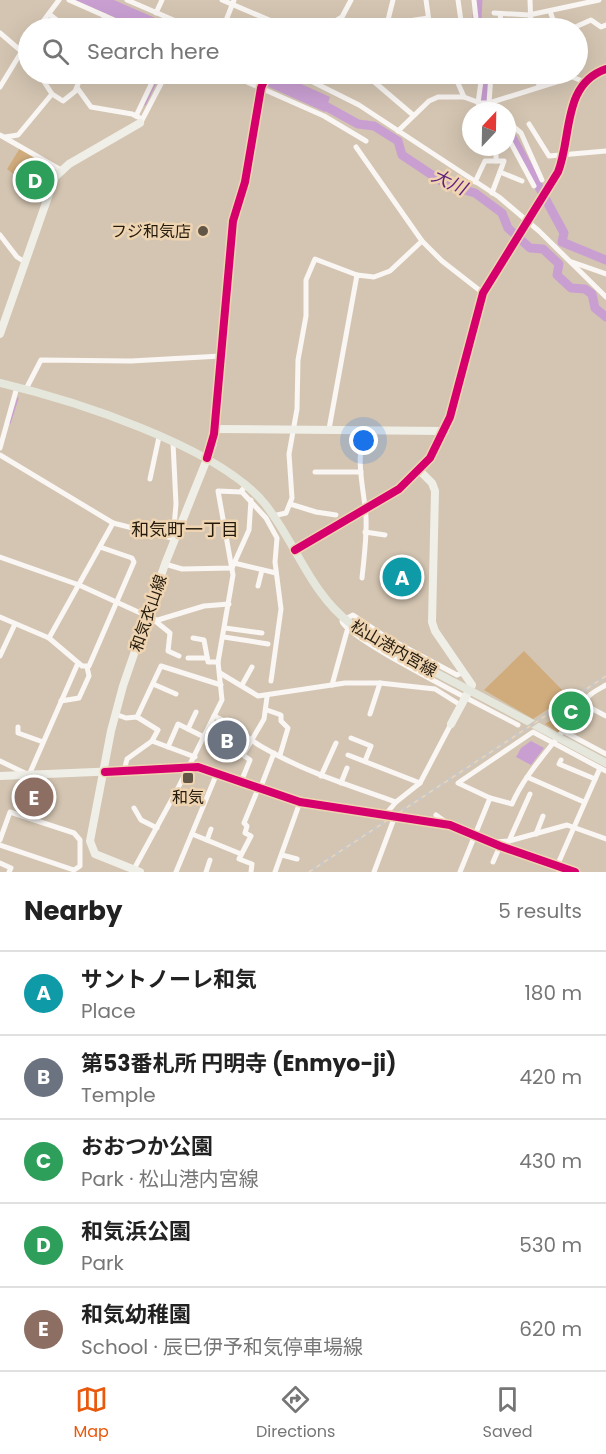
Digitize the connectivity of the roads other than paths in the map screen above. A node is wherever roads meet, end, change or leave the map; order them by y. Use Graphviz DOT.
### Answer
graph roads {
  1 [pos="59,0"];
  2 [pos="69,0"];
  3 [pos="127,0"];
  4 [pos="162,0"];
  5 [pos="222,0"];
  6 [pos="351,0"];
  7 [pos="393,0"];
  8 [pos="426,0"];
  9 [pos="458,0"];
  10 [pos="474,0"];
  11 [pos="530,0"];
  12 [pos="599,0"];
  13 [pos="233,2"];
  14 [pos="550,11"];
  15 [pos="156,13"];
  16 [pos="49,14"];
  17 [pos="528,15"];
  18 [pos="105,16"];
  19 [pos="46,18"];
  20 [pos="54,18"];
  21 [pos="110,18"];
  22 [pos="167,18"];
  23 [pos="227,18"];
  24 [pos="267,18"];
  25 [pos="340,18"];
  26 [pos="388,18"];
  27 [pos="428,18"];
  28 [pos="461,18"];
  29 [pos="476,18"];
  30 [pos="499,18"];
  31 [pos="529,18"];
  32 [pos="552,18"];
  33 [pos="588,21"];
  34 [pos="606,25"];
  35 [pos="0,33"];
  36 [pos="18,47"];
  37 [pos="18,57"];
  38 [pos="606,69"];
  39 [pos="588,80"];
  40 [pos="46,84"];
  41 [pos="78,84"];
  42 [pos="152,84"];
  43 [pos="160,84"];
  44 [pos="254,84"];
  45 [pos="262,84"];
  46 [pos="319,84"];
  47 [pos="377,84"];
  48 [pos="458,84"];
  49 [pos="482,84"];
  50 [pos="488,84"];
  51 [pos="546,84"];
  52 [pos="584,84"];
  53 [pos="539,86"];
  54 [pos="0,87"];
  55 [pos="261,87"];
  56 [pos="76,89"];
  57 [pos="52,94"];
  58 [pos="464,98"];
  59 [pos="479,102"];
  60 [pos="483,102"];
  61 [pos="483,102"];
  62 [pos="486,102"];
  63 [pos="413,115"];
  64 [pos="140,119"];
  65 [pos="529,127"];
  66 [pos="516,129"];
  67 [pos="398,131"];
  68 [pos="18,135"];
  69 [pos="1,137"];
  70 [pos="366,141"];
  71 [pos="17,144"];
  72 [pos="356,147"];
  73 [pos="606,151"];
  74 [pos="516,153"];
  75 [pos="565,154"];
  76 [pos="496,156"];
  77 [pos="496,160"];
  78 [pos="61,170"];
  79 [pos="500,172"];
  80 [pos="542,180"];
  81 [pos="522,181"];
  82 [pos="475,182"];
  83 [pos="534,186"];
  84 [pos="492,192"];
  85 [pos="525,223"];
  86 [pos="0,235"];
  87 [pos="422,242"];
  88 [pos="25,262"];
  89 [pos="570,262"];
  90 [pos="606,274"];
  91 [pos="357,275"];
  92 [pos="483,293"];
  93 [pos="606,297"];
  94 [pos="0,334"];
  95 [pos="221,356"];
  96 [pos="0,383"];
  97 [pos="21,388"];
  98 [pos="214,429"];
  99 [pos="294,429"];
  100 [pos="329,429"];
  101 [pos="366,429"];
  102 [pos="445,431"];
  103 [pos="159,437"];
  104 [pos="173,443"];
  105 [pos="0,448"];
  106 [pos="0,455"];
  107 [pos="207,458"];
  108 [pos="420,471"];
  109 [pos="315,472"];
  110 [pos="361,472"];
  111 [pos="150,479"];
  112 [pos="243,489"];
  113 [pos="251,501"];
  114 [pos="290,504"];
  115 [pos="365,510"];
  116 [pos="336,515"];
  117 [pos="273,516"];
  118 [pos="113,523"];
  119 [pos="365,532"];
  120 [pos="385,535"];
  121 [pos="174,539"];
  122 [pos="100,547"];
  123 [pos="295,550"];
  124 [pos="364,552"];
  125 [pos="373,552"];
  126 [pos="0,557"];
  127 [pos="165,564"];
  128 [pos="233,566"];
  129 [pos="363,569"];
  130 [pos="262,570"];
  131 [pos="372,570"];
  132 [pos="276,573"];
  133 [pos="363,578"];
  134 [pos="79,585"];
  135 [pos="258,586"];
  136 [pos="117,603"];
  137 [pos="228,604"];
  138 [pos="0,617"];
  139 [pos="149,618"];
  140 [pos="344,618"];
  141 [pos="15,624"];
  142 [pos="225,628"];
  143 [pos="347,631"];
  144 [pos="262,633"];
  145 [pos="224,637"];
  146 [pos="49,638"];
  147 [pos="193,638"];
  148 [pos="268,644"];
  149 [pos="0,656"];
  150 [pos="188,658"];
  151 [pos="207,658"];
  152 [pos="218,662"];
  153 [pos="78,663"];
  154 [pos="87,667"];
  155 [pos="252,667"];
  156 [pos="168,668"];
  157 [pos="464,672"];
  158 [pos="220,673"];
  159 [pos="271,681"];
  160 [pos="380,683"];
  161 [pos="153,684"];
  162 [pos="221,685"];
  163 [pos="242,685"];
  164 [pos="332,685"];
  165 [pos="606,685"];
  166 [pos="176,694"];
  167 [pos="267,697"];
  168 [pos="467,697"];
  169 [pos="61,702"];
  170 [pos="584,704"];
  171 [pos="462,706"];
  172 [pos="267,710"];
  173 [pos="196,712"];
  174 [pos="115,714"];
  175 [pos="370,714"];
  176 [pos="214,716"];
  177 [pos="606,716"];
  178 [pos="137,717"];
  179 [pos="452,724"];
  180 [pos="518,725"];
  181 [pos="18,727"];
  182 [pos="188,729"];
  183 [pos="563,731"];
  184 [pos="204,738"];
  185 [pos="351,738"];
  186 [pos="152,741"];
  187 [pos="252,741"];
  188 [pos="43,742"];
  189 [pos="336,743"];
  190 [pos="553,743"];
  191 [pos="168,747"];
  192 [pos="277,754"];
  193 [pos="348,755"];
  194 [pos="195,757"];
  195 [pos="604,759"];
  196 [pos="561,760"];
  197 [pos="0,761"];
  198 [pos="365,762"];
  199 [pos="189,768"];
  200 [pos="347,768"];
  201 [pos="124,771"];
  202 [pos="606,771"];
  203 [pos="105,772"];
  204 [pos="217,773"];
  205 [pos="29,775"];
  206 [pos="0,776"];
  207 [pos="321,776"];
  208 [pos="528,777"];
  209 [pos="594,779"];
  210 [pos="241,782"];
  211 [pos="341,783"];
  212 [pos="420,783"];
  213 [pos="259,789"];
  214 [pos="530,794"];
  215 [pos="490,798"];
  216 [pos="300,802"];
  217 [pos="396,802"];
  218 [pos="584,802"];
  219 [pos="134,808"];
  220 [pos="385,815"];
  221 [pos="436,815"];
  222 [pos="395,816"];
  223 [pos="543,816"];
  224 [pos="450,825"];
  225 [pos="574,826"];
  226 [pos="157,828"];
  227 [pos="212,829"];
  228 [pos="606,831"];
  229 [pos="192,834"];
  230 [pos="475,834"];
  231 [pos="536,834"];
  232 [pos="605,838"];
  233 [pos="0,840"];
  234 [pos="207,840"];
  235 [pos="509,841"];
  236 [pos="493,842"];
  237 [pos="0,845"];
  238 [pos="500,846"];
  239 [pos="91,849"];
  240 [pos="81,850"];
  241 [pos="241,854"];
  242 [pos="282,855"];
  243 [pos="297,859"];
  244 [pos="210,860"];
  245 [pos="493,862"];
  246 [pos="0,863"];
  247 [pos="559,868"];
  248 [pos="135,871"];
  249 [pos="9,872"];
  250 [pos="176,872"];
  251 [pos="206,872"];
  252 [pos="251,872"];
  253 [pos="275,872"];
  254 [pos="374,872"];
  255 [pos="460,872"];
  256 [pos="575,872"];
  1 -- 16 [label="street"];
  2 -- 18 [label="street"];
  3 -- 15 [label="street"];
  4 -- 15 [label="street"];
  5 -- 13 [label="street"];
  6 -- 25 [label="street"];
  7 -- 26 [label="street"];
  8 -- 27 [label="street"];
  9 -- 28 [label="street"];
  10 -- 29 [label="street"];
  11 -- 17 [label="street"];
  12 -- 14 [label="street"];
  13 -- 23 [label="street"];
  13 -- 24 [label="street"];
  14 -- 17 [label="street"];
  14 -- 32 [label="street"];
  15 -- 22 [label="street"];
  16 -- 19 [label="street"];
  16 -- 20 [label="street"];
  17 -- 30 [label="street"];
  17 -- 31 [label="street"];
  18 -- 21 [label="street"];
  33 -- 34 [label="street"];
  35 -- 36 [label="street"];
  37 -- 54 [label="street"];
  38 -- 39 [label="street"];
  40 -- 57 [label="street"];
  41 -- 56 [label="street"];
  42 -- 64 [label="street"];
  43 -- 64 [label="street"];
  44 -- 55 [label="street"];
  45 -- 55 [label="street"];
  46 -- 67 [label="street"];
  47 -- 63 [label="street"];
  48 -- 58 [label="street"];
  49 -- 60 [label="street"];
  50 -- 61 [label="street"];
  51 -- 53 [label="street"];
  52 -- 75 [label="street"];
  53 -- 62 [label="street"];
  55 -- 70 [label="street"];
  55 -- 95 [label="street, 和気衣山線"];
  56 -- 57 [label="street"];
  56 -- 64 [label="street"];
  57 -- 68 [label="street"];
  58 -- 59 [label="street"];
  58 -- 63 [label="street"];
  63 -- 67 [label="street"];
  64 -- 78 [label="street"];
  65 -- 75 [label="street"];
  66 -- 80 [label="street"];
  67 -- 82 [label="street"];
  68 -- 69 [label="street"];
  68 -- 71 [label="street"];
  69 -- 71 [label="street"];
  71 -- 78 [label="street"];
  72 -- 87 [label="street"];
  73 -- 75 [label="street"];
  74 -- 83 [label="street"];
  75 -- 85 [label="street"];
  76 -- 77 [label="street"];
  77 -- 79 [label="street"];
  77 -- 82 [label="street"];
  78 -- 88 [label="street"];
  79 -- 81 [label="street"];
  79 -- 84 [label="street"];
  82 -- 84 [label="street"];
  84 -- 85 [label="street"];
  85 -- 89 [label="street"];
  85 -- 92 [label="street"];
  86 -- 88 [label="street"];
  87 -- 91 [label="street"];
  87 -- 92 [label="street"];
  88 -- 94 [label="street"];
  89 -- 90 [label="street"];
  89 -- 93 [label="street"];
  91 -- 99 [label="street"];
  91 -- 100 [label="street"];
  92 -- 102 [label="street"];
  95 -- 97 [label="street"];
  95 -- 98 [label="street, 和気衣山線"];
  96 -- 97 [label="main road, 松山港内宮線"];
  97 -- 103 [label="main road, 松山港内宮線"];
  97 -- 105 [label="street"];
  98 -- 99 [label="street"];
  98 -- 107 [label="street, 和気衣山線"];
  99 -- 100 [label="street"];
  99 -- 114 [label="street"];
  100 -- 101 [label="street"];
  101 -- 102 [label="street"];
  101 -- 110 [label="street"];
  102 -- 108 [label="street"];
  103 -- 104 [label="main road, 松山港内宮線"];
  103 -- 111 [label="street"];
  104 -- 107 [label="main road, 松山港内宮線"];
  104 -- 121 [label="street"];
  106 -- 118 [label="street"];
  107 -- 112 [label="main road, 松山港内宮線"];
  107 -- 121 [label="street, 和気衣山線"];
  108 -- 115 [label="street"];
  108 -- 157 [label="street"];
  109 -- 110 [label="street"];
  110 -- 115 [label="street"];
  112 -- 113 [label="street"];
  112 -- 117 [label="main road, 松山港内宮線"];
  112 -- 128 [label="street"];
  113 -- 128 [label="street"];
  113 -- 132 [label="street"];
  114 -- 116 [label="street"];
  114 -- 117 [label="street"];
  115 -- 119 [label="street"];
  115 -- 123 [label="street"];
  117 -- 123 [label="main road, 松山港内宮線"];
  118 -- 121 [label="street"];
  118 -- 122 [label="street"];
  119 -- 120 [label="street"];
  119 -- 124 [label="street"];
  121 -- 127 [label="street, 和気衣山線"];
  122 -- 134 [label="street"];
  122 -- 136 [label="street"];
  123 -- 140 [label="main road, 松山港内宮線"];
  124 -- 125 [label="street"];
  124 -- 129 [label="street"];
  126 -- 134 [label="street"];
  127 -- 128 [label="street"];
  127 -- 139 [label="street, 和気衣山線"];
  128 -- 130 [label="street"];
  128 -- 137 [label="street"];
  129 -- 131 [label="street"];
  129 -- 133 [label="street"];
  130 -- 132 [label="street"];
  130 -- 135 [label="street"];
  132 -- 159 [label="street"];
  134 -- 136 [label="street"];
  134 -- 146 [label="street"];
  136 -- 139 [label="street"];
  136 -- 154 [label="street"];
  137 -- 139 [label="street"];
  137 -- 142 [label="street"];
  138 -- 141 [label="street"];
  139 -- 156 [label="street"];
  139 -- 174 [label="street, 和気衣山線"];
  140 -- 143 [label="street"];
  140 -- 157 [label="street"];
  140 -- 195 [label="main road, 松山港内宮線"];
  141 -- 146 [label="street"];
  141 -- 149 [label="street"];
  142 -- 144 [label="street"];
  142 -- 145 [label="street"];
  143 -- 164 [label="street"];
  143 -- 168 [label="street"];
  145 -- 148 [label="street"];
  145 -- 152 [label="street"];
  146 -- 153 [label="street"];
  147 -- 151 [label="street"];
  150 -- 151 [label="street"];
  151 -- 152 [label="street"];
  152 -- 158 [label="street"];
  153 -- 154 [label="street"];
  153 -- 169 [label="street"];
  154 -- 169 [label="street"];
  155 -- 163 [label="street"];
  156 -- 161 [label="street"];
  156 -- 162 [label="street"];
  157 -- 168 [label="street"];
  158 -- 162 [label="street"];
  158 -- 163 [label="street"];
  160 -- 164 [label="street"];
  160 -- 171 [label="street"];
  160 -- 175 [label="street"];
  161 -- 166 [label="street"];
  161 -- 178 [label="street"];
  162 -- 176 [label="street"];
  163 -- 167 [label="street"];
  164 -- 167 [label="street"];
  165 -- 170 [label="street"];
  167 -- 172 [label="street"];
  168 -- 171 [label="street"];
  168 -- 180 [label="street"];
  169 -- 188 [label="street"];
  170 -- 177 [label="street"];
  170 -- 183 [label="street"];
  171 -- 179 [label="street"];
  172 -- 187 [label="street"];
  172 -- 192 [label="street"];
  173 -- 182 [label="street"];
  174 -- 178 [label="street"];
  174 -- 203 [label="street, 和気衣山線"];
  176 -- 184 [label="street"];
  176 -- 187 [label="street"];
  178 -- 186 [label="street"];
  179 -- 212 [label="street"];
  181 -- 188 [label="street"];
  182 -- 184 [label="street"];
  182 -- 191 [label="street"];
  183 -- 190 [label="street"];
  183 -- 195 [label="street"];
  184 -- 194 [label="street"];
  185 -- 198 [label="street"];
  186 -- 191 [label="street"];
  186 -- 201 [label="street"];
  187 -- 192 [label="street"];
  187 -- 210 [label="street"];
  188 -- 205 [label="street"];
  189 -- 207 [label="street"];
  190 -- 195 [label="street"];
  190 -- 208 [label="street"];
  190 -- 215 [label="street"];
  191 -- 194 [label="street"];
  192 -- 207 [label="street"];
  192 -- 213 [label="street"];
  193 -- 198 [label="street"];
  194 -- 199 [label="street"];
  195 -- 202 [label="street"];
  195 -- 209 [label="street"];
  196 -- 209 [label="street"];
  197 -- 205 [label="street"];
  198 -- 212 [label="street"];
  199 -- 201 [label="street"];
  199 -- 204 [label="street"];
  199 -- 226 [label="street"];
  200 -- 211 [label="street"];
  201 -- 203 [label="street"];
  203 -- 205 [label="street"];
  203 -- 239 [label="street, 和気衣山線"];
  204 -- 210 [label="street"];
  204 -- 229 [label="street"];
  205 -- 206 [label="street"];
  207 -- 211 [label="street"];
  208 -- 215 [label="street"];
  208 -- 218 [label="street"];
  209 -- 218 [label="street"];
  210 -- 213 [label="street"];
  211 -- 217 [label="street"];
  212 -- 217 [label="street"];
  213 -- 216 [label="street"];
  213 -- 241 [label="street"];
  214 -- 235 [label="street"];
  215 -- 230 [label="street"];
  216 -- 220 [label="street"];
  216 -- 242 [label="street"];
  217 -- 220 [label="street"];
  218 -- 225 [label="street"];
  219 -- 226 [label="street"];
  220 -- 222 [label="street"];
  221 -- 224 [label="street"];
  222 -- 224 [label="street"];
  222 -- 254 [label="street"];
  223 -- 231 [label="street"];
  224 -- 230 [label="street"];
  225 -- 231 [label="street"];
  225 -- 232 [label="street"];
  225 -- 247 [label="street"];
  226 -- 248 [label="street"];
  227 -- 234 [label="street"];
  228 -- 232 [label="street"];
  229 -- 234 [label="street"];
  229 -- 250 [label="street"];
  230 -- 236 [label="street"];
  230 -- 255 [label="street"];
  231 -- 235 [label="street"];
  233 -- 240 [label="street"];
  234 -- 241 [label="street"];
  235 -- 236 [label="street"];
  236 -- 238 [label="street"];
  237 -- 240 [label="street"];
  238 -- 245 [label="street"];
  238 -- 247 [label="street"];
  239 -- 240 [label="street"];
  239 -- 248 [label="street"];
  241 -- 252 [label="street"];
  242 -- 243 [label="street"];
  242 -- 253 [label="street"];
  244 -- 251 [label="street"];
  246 -- 249 [label="street"];
  247 -- 256 [label="street"];
}
